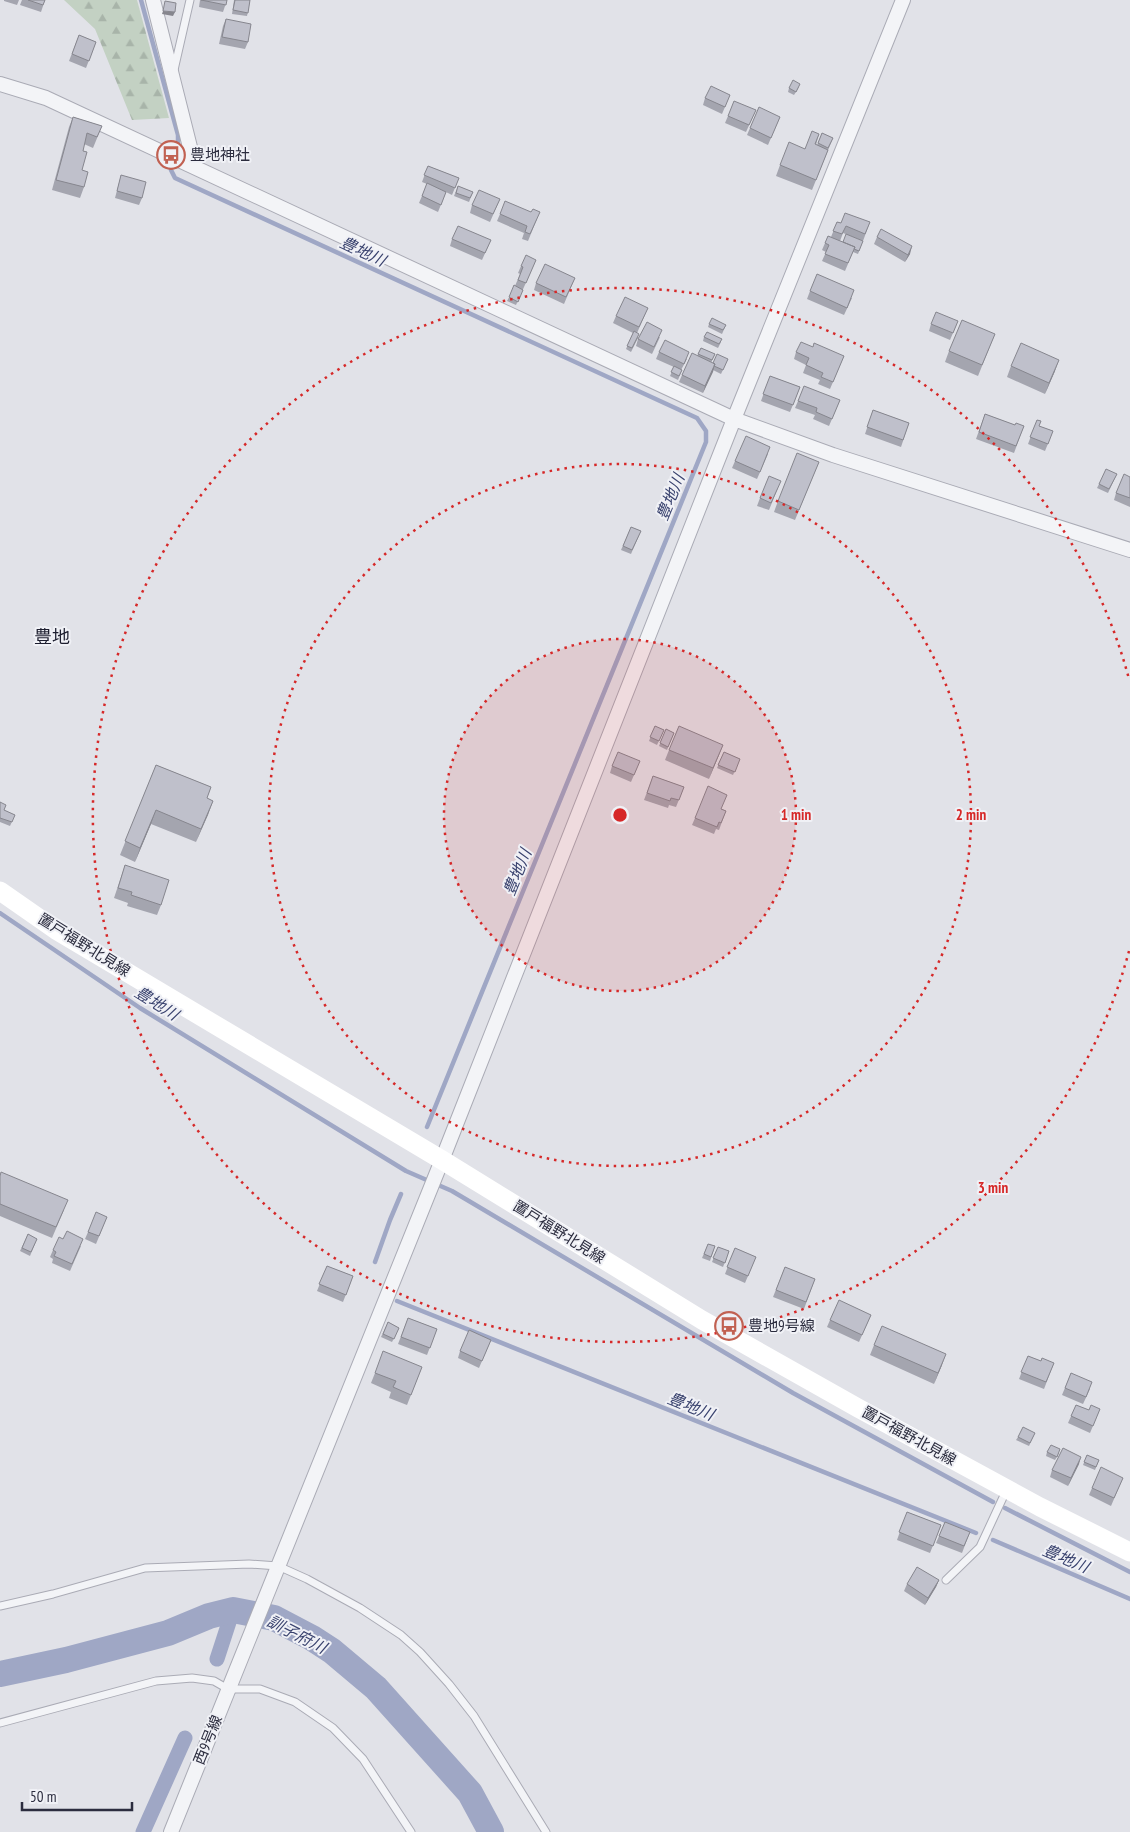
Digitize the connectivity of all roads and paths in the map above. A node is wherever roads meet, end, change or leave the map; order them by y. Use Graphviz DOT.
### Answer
graph roads {
  1 [pos="153,0"];
  2 [pos="190,0"];
  3 [pos="904,0"];
  4 [pos="172,78"];
  5 [pos="0,84"];
  6 [pos="195,167"];
  7 [pos="734,419"];
  8 [pos="1130,550"];
  9 [pos="0,891"];
  10 [pos="438,1168"];
  11 [pos="1007,1489"];
  12 [pos="1130,1552"];
  13 [pos="275,1571"];
  14 [pos="946,1580"];
  15 [pos="0,1606"];
  16 [pos="228,1689"];
  17 [pos="0,1723"];
  18 [pos="171,1832"];
  19 [pos="411,1832"];
  20 [pos="546,1832"];
  1 -- 4 [label="street"];
  2 -- 4 [label="lane"];
  3 -- 7 [label="street, 西9号線"];
  4 -- 6 [label="street"];
  5 -- 6 [label="street"];
  6 -- 7 [label="street"];
  7 -- 8 [label="street"];
  7 -- 10 [label="street, 西9号線"];
  9 -- 10 [label="main road, 置戸福野北見線"];
  10 -- 11 [label="main road, 置戸福野北見線"];
  10 -- 13 [label="street, 西9号線"];
  11 -- 12 [label="main road, 置戸福野北見線"];
  11 -- 14 [label="lane"];
  13 -- 15 [label="lane"];
  13 -- 16 [label="street, 西9号線"];
  13 -- 20 [label="lane"];
  16 -- 17 [label="lane"];
  16 -- 18 [label="street, 西9号線"];
  16 -- 19 [label="lane"];
}
